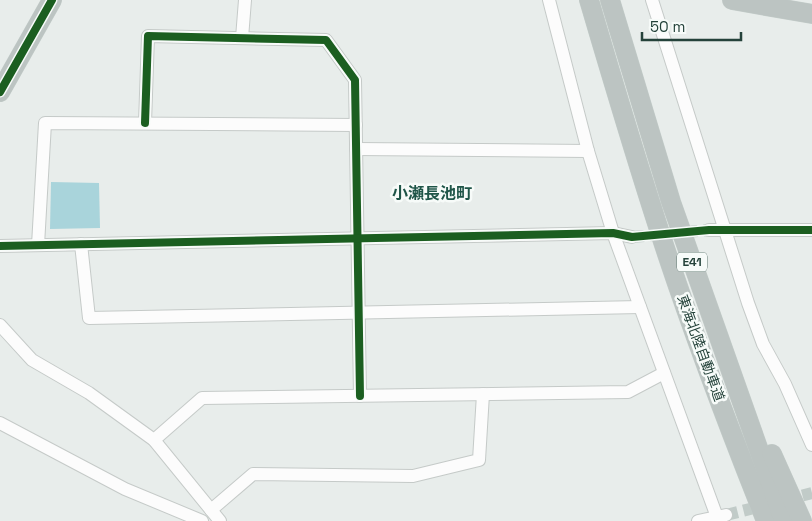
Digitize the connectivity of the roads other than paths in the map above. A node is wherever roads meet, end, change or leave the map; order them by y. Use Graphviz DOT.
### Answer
graph roads {
  1 [pos="52,0"];
  2 [pos="245,0"];
  3 [pos="549,0"];
  4 [pos="589,0"];
  5 [pos="610,0"];
  6 [pos="652,0"];
  7 [pos="732,0"];
  8 [pos="812,14"];
  9 [pos="242,38"];
  10 [pos="0,92"];
  11 [pos="145,123"];
  12 [pos="356,125"];
  13 [pos="356,149"];
  14 [pos="588,151"];
  15 [pos="709,230"];
  16 [pos="812,230"];
  17 [pos="725,231"];
  18 [pos="613,234"];
  19 [pos="632,237"];
  20 [pos="358,239"];
  21 [pos="38,244"];
  22 [pos="81,244"];
  23 [pos="0,246"];
  24 [pos="640,307"];
  25 [pos="710,313"];
  26 [pos="359,314"];
  27 [pos="0,325"];
  28 [pos="664,373"];
  29 [pos="483,394"];
  30 [pos="360,396"];
  31 [pos="0,422"];
  32 [pos="154,440"];
  33 [pos="812,446"];
  34 [pos="211,510"];
  35 [pos="202,521"];
  36 [pos="220,521"];
  37 [pos="698,521"];
  38 [pos="766,521"];
  39 [pos="784,521"];
  40 [pos="802,521"];
  1 -- 10 [label="highway"];
  2 -- 9 [label="street"];
  3 -- 14 [label="street"];
  4 -- 38 [label="highway, 東海北陸自動車道 / E41"];
  5 -- 25 [label="highway, 東海北陸自動車道 / E41"];
  6 -- 17 [label="street"];
  7 -- 8 [label="highway"];
  9 -- 11 [label="street"];
  9 -- 12 [label="street"];
  11 -- 12 [label="street"];
  11 -- 21 [label="street"];
  12 -- 13 [label="street"];
  13 -- 14 [label="street"];
  13 -- 20 [label="street"];
  14 -- 18 [label="street"];
  15 -- 17 [label="street"];
  16 -- 17 [label="street"];
  17 -- 33 [label="street"];
  18 -- 19 [label="street"];
  18 -- 20 [label="street"];
  18 -- 24 [label="street"];
  20 -- 22 [label="street"];
  20 -- 26 [label="street"];
  21 -- 22 [label="street"];
  21 -- 23 [label="street"];
  22 -- 26 [label="street"];
  24 -- 26 [label="street"];
  24 -- 28 [label="street"];
  25 -- 39 [label="highway, 東海北陸自動車道 / E41"];
  25 -- 40 [label="highway"];
  26 -- 30 [label="street"];
  27 -- 32 [label="street"];
  28 -- 29 [label="street"];
  28 -- 37 [label="street"];
  29 -- 30 [label="street"];
  29 -- 34 [label="street"];
  30 -- 32 [label="street"];
  31 -- 35 [label="street"];
  32 -- 34 [label="street"];
  34 -- 36 [label="street"];
}
